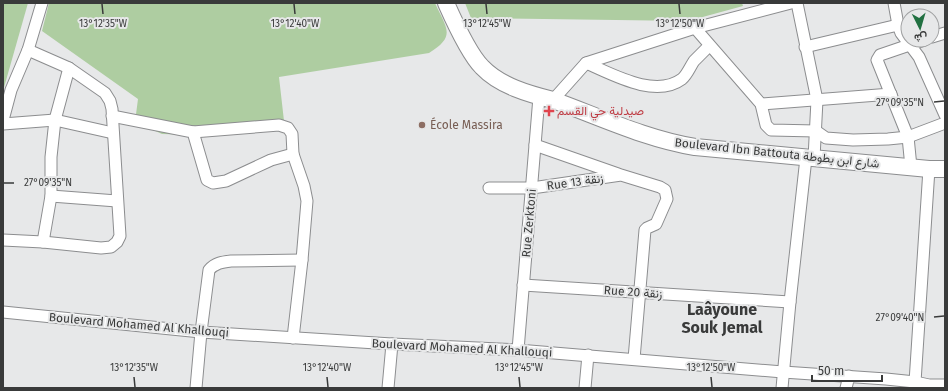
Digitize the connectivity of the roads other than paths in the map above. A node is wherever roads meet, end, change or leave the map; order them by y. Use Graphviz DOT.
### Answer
graph roads {
  1 [pos="42,3"];
  2 [pos="446,3"];
  3 [pos="791,3"];
  4 [pos="797,3"];
  5 [pos="894,3"];
  6 [pos="898,25"];
  7 [pos="695,28"];
  8 [pos="900,30"];
  9 [pos="709,46"];
  10 [pos="805,47"];
  11 [pos="901,48"];
  12 [pos="912,48"];
  13 [pos="28,50"];
  14 [pos="586,64"];
  15 [pos="69,68"];
  16 [pos="891,94"];
  17 [pos="546,98"];
  18 [pos="817,100"];
  19 [pos="761,104"];
  20 [pos="945,115"];
  21 [pos="112,116"];
  22 [pos="3,120"];
  23 [pos="55,120"];
  24 [pos="945,123"];
  25 [pos="3,124"];
  26 [pos="816,131"];
  27 [pos="193,132"];
  28 [pos="113,133"];
  29 [pos="908,137"];
  30 [pos="535,145"];
  31 [pos="293,154"];
  32 [pos="810,158"];
  33 [pos="911,167"];
  34 [pos="929,169"];
  35 [pos="945,169"];
  36 [pos="621,175"];
  37 [pos="489,188"];
  38 [pos="532,188"];
  39 [pos="51,196"];
  40 [pos="117,201"];
  41 [pos="3,240"];
  42 [pos="43,242"];
  43 [pos="302,260"];
  44 [pos="523,285"];
  45 [pos="639,292"];
  46 [pos="790,302"];
  47 [pos="3,312"];
  48 [pos="201,332"];
  49 [pos="293,338"];
  50 [pos="392,344"];
  51 [pos="518,350"];
  52 [pos="588,355"];
  53 [pos="634,359"];
  54 [pos="783,372"];
  55 [pos="849,376"];
  56 [pos="915,382"];
  57 [pos="885,383"];
  58 [pos="945,385"];
  59 [pos="928,386"];
  60 [pos="196,388"];
  61 [pos="388,388"];
  62 [pos="585,388"];
  63 [pos="782,388"];
  64 [pos="846,388"];
  1 -- 13 [label="street"];
  2 -- 17 [label="street, Boulevard Ibn Battouta شارع ابن بطوطة"];
  3 -- 7 [label="street"];
  4 -- 10 [label="street"];
  5 -- 6 [label="street"];
  6 -- 8 [label="street"];
  6 -- 10 [label="street"];
  7 -- 9 [label="street"];
  7 -- 14 [label="street"];
  9 -- 14 [label="street"];
  9 -- 19 [label="street"];
  10 -- 18 [label="street"];
  11 -- 16 [label="street"];
  12 -- 20 [label="street"];
  13 -- 15 [label="street"];
  13 -- 22 [label="street"];
  14 -- 17 [label="street"];
  15 -- 21 [label="street"];
  15 -- 23 [label="street"];
  16 -- 18 [label="street"];
  16 -- 29 [label="street"];
  17 -- 30 [label="street, Rue Zerktoni"];
  17 -- 32 [label="street, Boulevard Ibn Battouta شارع ابن بطوطة"];
  18 -- 19 [label="street"];
  18 -- 26 [label="street"];
  19 -- 26 [label="street"];
  21 -- 27 [label="street"];
  21 -- 28 [label="street"];
  23 -- 25 [label="street"];
  23 -- 28 [label="street"];
  23 -- 39 [label="street"];
  24 -- 29 [label="street"];
  26 -- 29 [label="street"];
  26 -- 32 [label="street"];
  27 -- 31 [label="street"];
  27 -- 31 [label="street"];
  28 -- 40 [label="street"];
  29 -- 33 [label="street"];
  30 -- 36 [label="street"];
  30 -- 38 [label="street, Rue Zerktoni"];
  31 -- 43 [label="street"];
  32 -- 33 [label="street, Boulevard Ibn Battouta شارع ابن بطوطة"];
  32 -- 46 [label="street"];
  33 -- 34 [label="street, Boulevard Ibn Battouta شارع ابن بطوطة"];
  34 -- 35 [label="street, Boulevard Ibn Battouta شارع ابن بطوطة"];
  34 -- 56 [label="street"];
  36 -- 38 [label="street, Rue 13 زنقة"];
  36 -- 45 [label="street, Rue 13 زنقة"];
  37 -- 38 [label="street, Rue 13 زنقة"];
  38 -- 44 [label="street, Rue Zerktoni"];
  39 -- 40 [label="street"];
  39 -- 42 [label="street"];
  40 -- 42 [label="street"];
  41 -- 42 [label="street"];
  43 -- 48 [label="street"];
  43 -- 49 [label="street"];
  44 -- 45 [label="street, Rue 20 زنقة"];
  44 -- 51 [label="street, Rue Zerktoni"];
  45 -- 46 [label="street, Rue 20 زنقة"];
  45 -- 53 [label="street"];
  46 -- 54 [label="street"];
  47 -- 48 [label="street, Boulevard Mohamed Al Khallouqi"];
  48 -- 49 [label="street, Boulevard Mohamed Al Khallouqi"];
  48 -- 60 [label="street"];
  49 -- 50 [label="street, Boulevard Mohamed Al Khallouqi"];
  50 -- 51 [label="street, Boulevard Mohamed Al Khallouqi"];
  50 -- 61 [label="street"];
  51 -- 52 [label="street, Boulevard Mohamed Al Khallouqi"];
  52 -- 53 [label="street, Boulevard Mohamed Al Khallouqi"];
  52 -- 62 [label="street"];
  53 -- 54 [label="street, Boulevard Mohamed Al Khallouqi"];
  54 -- 55 [label="street, Boulevard Mohamed Al Khallouqi"];
  54 -- 63 [label="street"];
  55 -- 57 [label="street, Boulevard Mohamed Al Khallouqi"];
  55 -- 64 [label="street"];
  56 -- 57 [label="street, Boulevard Mohamed Al Khallouqi"];
  56 -- 59 [label="street, Boulevard Mohamed Al Khallouqi"];
  58 -- 59 [label="street, Boulevard Mohamed Al Khallouqi"];
}
